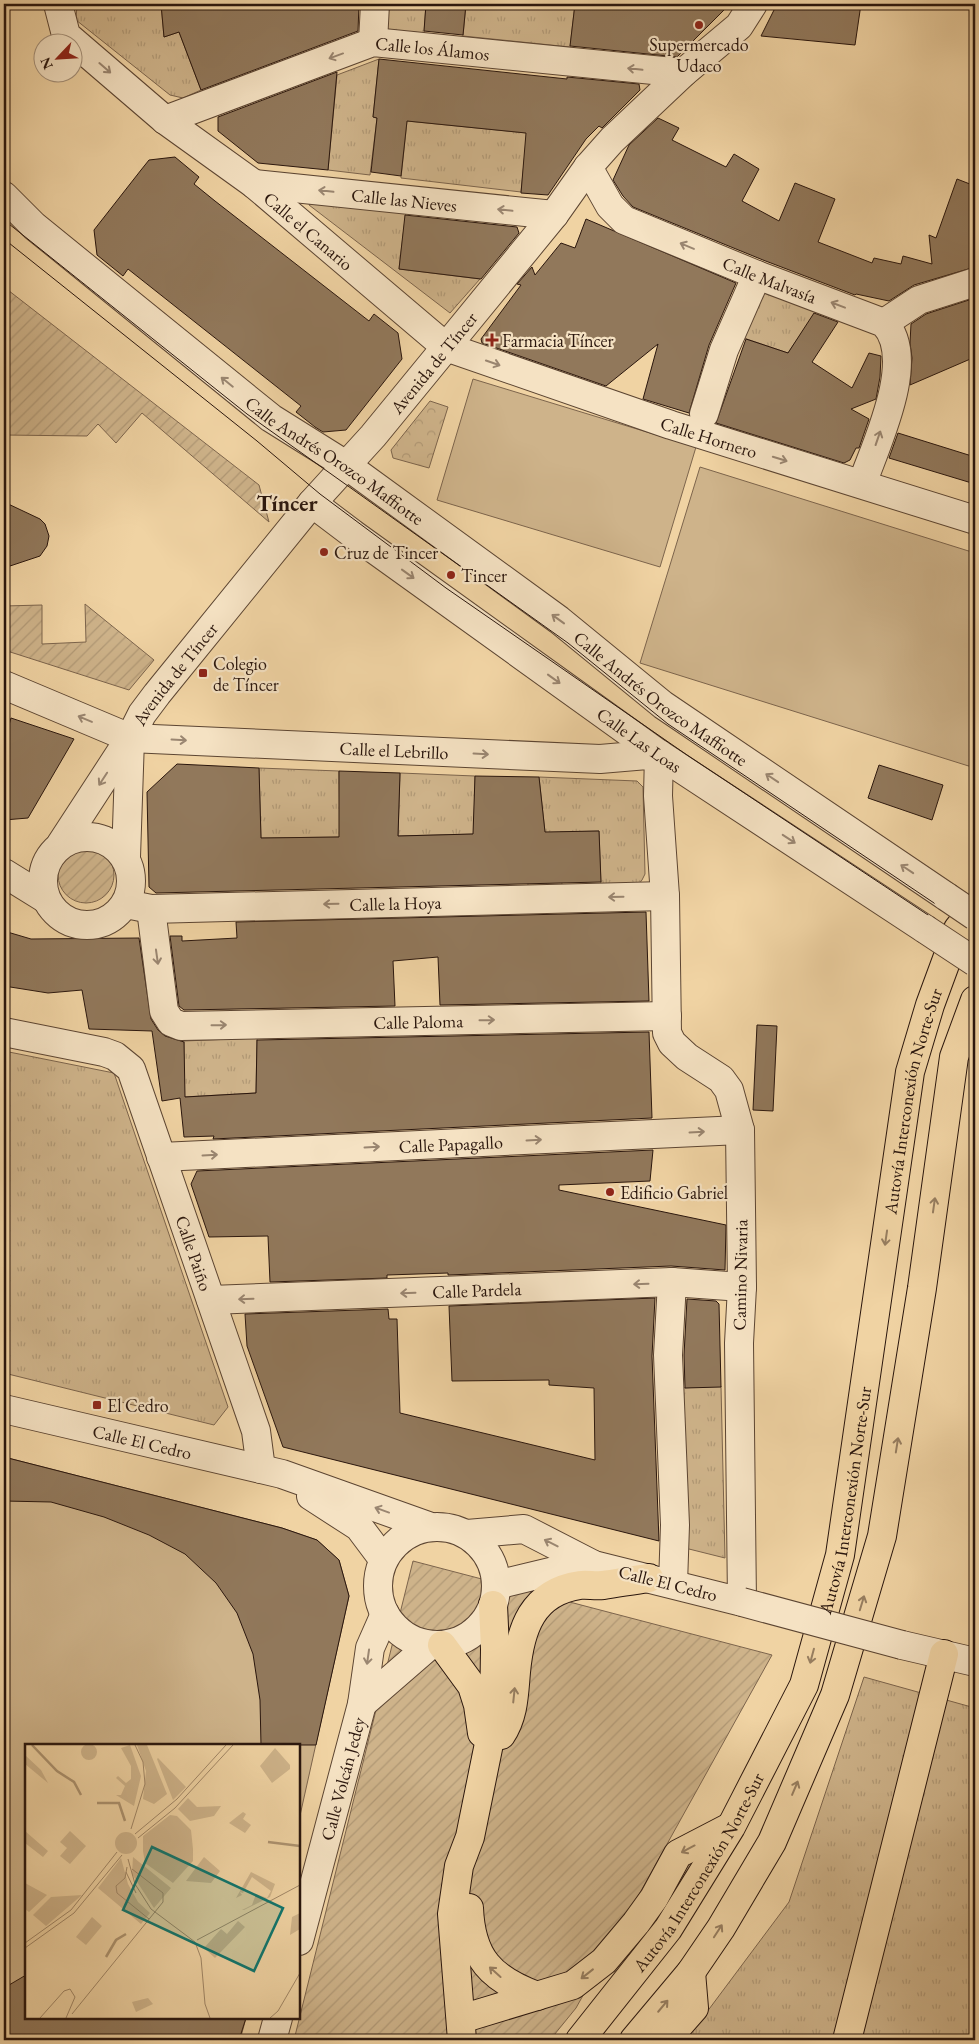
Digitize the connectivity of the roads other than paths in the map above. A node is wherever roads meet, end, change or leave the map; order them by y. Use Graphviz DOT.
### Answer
graph roads {
  1 [pos="58,4"];
  2 [pos="375,4"];
  3 [pos="753,4"];
  4 [pos="374,42"];
  5 [pos="683,74"];
  6 [pos="165,120"];
  7 [pos="588,167"];
  8 [pos="254,184"];
  9 [pos="4,196"];
  10 [pos="554,215"];
  11 [pos="757,275"];
  12 [pos="975,282"];
  13 [pos="884,323"];
  14 [pos="446,348"];
  15 [pos="704,414"];
  16 [pos="346,465"];
  17 [pos="862,484"];
  18 [pos="312,503"];
  19 [pos="975,520"];
  20 [pos="4,685"];
  21 [pos="130,738"];
  22 [pos="660,754"];
  23 [pos="698,779"];
  24 [pos="662,829"];
  25 [pos="61,844"];
  26 [pos="126,857"];
  27 [pos="4,873"];
  28 [pos="665,896"];
  29 [pos="46,899"];
  30 [pos="138,906"];
  31 [pos="975,908"];
  32 [pos="975,916"];
  33 [pos="975,962"];
  34 [pos="975,1000"];
  35 [pos="667,1016"];
  36 [pos="4,1032"];
  37 [pos="740,1130"];
  38 [pos="161,1157"];
  39 [pos="672,1282"];
  40 [pos="742,1287"];
  41 [pos="212,1300"];
  42 [pos="4,1409"];
  43 [pos="272,1472"];
  44 [pos="428,1526"];
  45 [pos="467,1534"];
  46 [pos="383,1559"];
  47 [pos="594,1565"];
  48 [pos="661,1581"];
  49 [pos="495,1595"];
  50 [pos="742,1602"];
  51 [pos="385,1614"];
  52 [pos="436,1645"];
  53 [pos="944,1654"];
  54 [pos="975,1662"];
  55 [pos="362,1704"];
  56 [pos="488,1754"];
  57 [pos="731,1827"];
  58 [pos="470,1837"];
  59 [pos="300,1937"];
  60 [pos="691,1972"];
  61 [pos="537,1996"];
  62 [pos="278,2019"];
  63 [pos="462,2030"];
  64 [pos="272,2040"];
  65 [pos="580,2040"];
  66 [pos="634,2040"];
  67 [pos="666,2040"];
  68 [pos="847,2040"];
  1 -- 6 [label="street, Calle el Canario, one-way"];
  2 -- 4 [label="street"];
  3 -- 5 [label="street, Avenida de Tíncer"];
  5 -- 4 [label="street, Calle los Álamos, one-way"];
  4 -- 6 [label="street, Calle los Álamos, one-way"];
  5 -- 7 [label="street, Avenida de Tíncer"];
  6 -- 8 [label="street, Calle el Canario"];
  7 -- 10 [label="street, Avenida de Tíncer"];
  11 -- 7 [label="street, Calle Malvasía, one-way"];
  10 -- 8 [label="street, Calle las Nieves, one-way"];
  8 -- 14 [label="street, Calle el Canario"];
  16 -- 9 [label="street, Calle Andrés Orozco Maffiotte, one-way"];
  10 -- 14 [label="street, Avenida de Tíncer"];
  13 -- 11 [label="street, Calle Malvasía, one-way"];
  11 -- 15 [label="street"];
  12 -- 13 [label="street"];
  17 -- 13 [label="street, one-way"];
  14 -- 16 [label="street, Avenida de Tíncer"];
  14 -- 17 [label="street, Calle Hornero, one-way"];
  16 -- 18 [label="street, Avenida de Tíncer"];
  32 -- 16 [label="street, Calle Andrés Orozco Maffiotte, one-way, bridge"];
  17 -- 19 [label="street, Calle Hornero"];
  18 -- 21 [label="street, Avenida de Tíncer"];
  18 -- 22 [label="street, Calle Las Loas, one-way"];
  21 -- 20 [label="street, one-way"];
  21 -- 22 [label="street, Calle el Lebrillo, one-way"];
  21 -- 25 [label="street, Avenida de Tíncer, one-way"];
  21 -- 26 [label="street, Avenida de Tíncer"];
  22 -- 23 [label="street, Calle Las Loas"];
  22 -- 24 [label="street, Camino Nivaria"];
  23 -- 24 [label="street, Camino Nivaria"];
  23 -- 33 [label="street, Calle Las Loas, one-way, bridge"];
  24 -- 28 [label="street, Camino Nivaria"];
  25 -- 26 [label="street"];
  25 -- 29 [label="street"];
  26 -- 30 [label="street"];
  27 -- 29 [label="street"];
  28 -- 30 [label="street, Calle la Hoya, one-way"];
  28 -- 35 [label="street, Camino Nivaria"];
  29 -- 30 [label="street"];
  30 -- 35 [label="street, Calle Paloma, one-way"];
  31 -- 57 [label="highway, Autovía Interconexión Norte-Sur, one-way"];
  60 -- 34 [label="highway, Autovía Interconexión Norte-Sur, one-way"];
  35 -- 37 [label="street, Camino Nivaria"];
  36 -- 38 [label="street, Calle Paiño"];
  38 -- 37 [label="street, Calle Papagallo, one-way"];
  37 -- 40 [label="street, Camino Nivaria"];
  38 -- 41 [label="street, Calle Paiño"];
  39 -- 40 [label="street, Calle Pardela"];
  39 -- 41 [label="street, Calle Pardela, one-way"];
  39 -- 48 [label="street"];
  40 -- 50 [label="street, Camino Nivaria"];
  41 -- 43 [label="street, Calle Paiño"];
  42 -- 43 [label="street, Calle El Cedro"];
  44 -- 43 [label="street, Calle El Cedro, one-way"];
  43 -- 46 [label="street, Calle El Cedro"];
  44 -- 45 [label="street"];
  44 -- 46 [label="street"];
  47 -- 45 [label="street, Calle El Cedro, one-way"];
  45 -- 49 [label="street"];
  46 -- 51 [label="street"];
  47 -- 48 [label="street, Calle El Cedro"];
  47 -- 49 [label="street, Calle El Cedro"];
  48 -- 50 [label="street, Calle El Cedro"];
  56 -- 48 [label="highway, one-way"];
  49 -- 52 [label="street"];
  49 -- 56 [label="highway"];
  50 -- 53 [label="street, Calle El Cedro, bridge"];
  51 -- 52 [label="street"];
  51 -- 55 [label="street, Calle Volcán Jedey, one-way"];
  52 -- 55 [label="street, Calle Volcán Jedey"];
  52 -- 56 [label="highway"];
  53 -- 54 [label="street, Calle El Cedro"];
  53 -- 68 [label="highway"];
  55 -- 59 [label="street, Calle Volcán Jedey"];
  56 -- 58 [label="highway"];
  57 -- 61 [label="highway, one-way"];
  57 -- 65 [label="highway, Autovía Interconexión Norte-Sur"];
  61 -- 58 [label="highway, one-way"];
  58 -- 63 [label="highway"];
  66 -- 60 [label="highway, Autovía Interconexión Norte-Sur, one-way"];
  60 -- 67 [label="highway"];
  61 -- 63 [label="highway"];
  62 -- 64 [label="street"];
}
